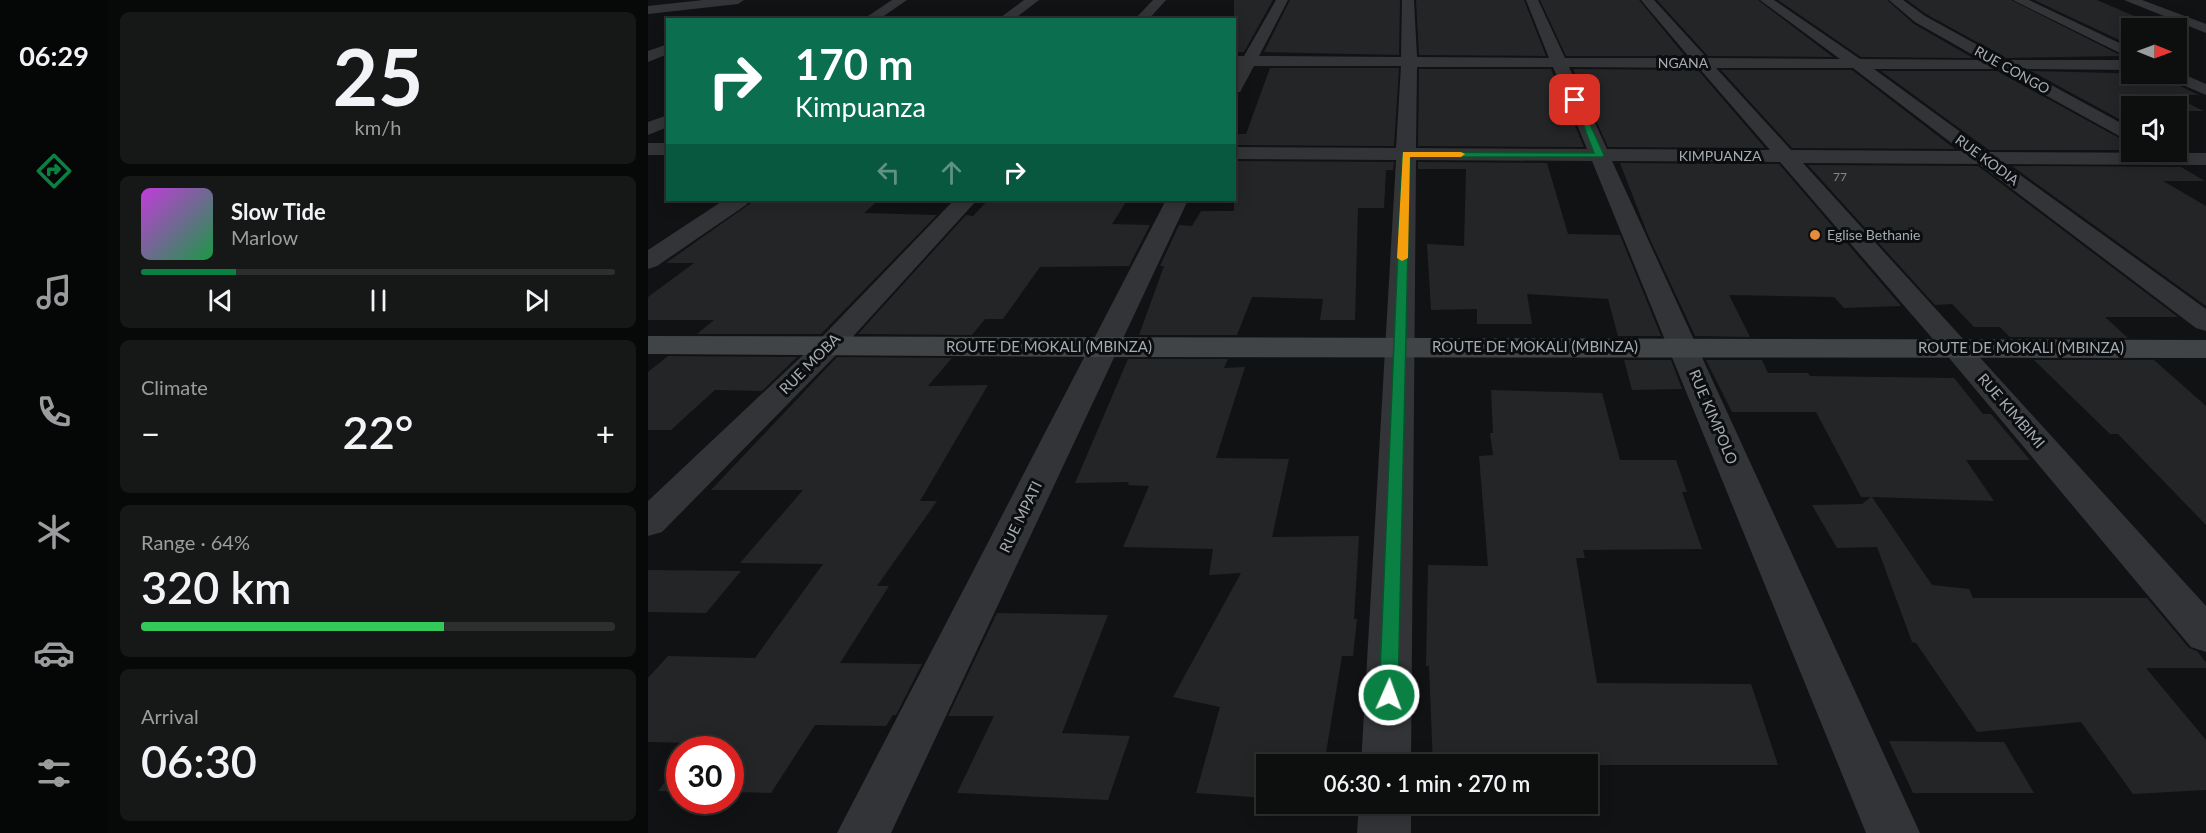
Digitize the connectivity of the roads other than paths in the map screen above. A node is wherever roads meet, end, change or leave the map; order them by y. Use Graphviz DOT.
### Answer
graph roads {
  1 [pos="738,0"];
  2 [pos="901,0"];
  3 [pos="1033,0"];
  4 [pos="1160,0"];
  5 [pos="1282,0"];
  6 [pos="1408,0"];
  7 [pos="1532,0"];
  8 [pos="1647,0"];
  9 [pos="1766,0"];
  10 [pos="1895,0"];
  11 [pos="2019,0"];
  12 [pos="2130,0"];
  13 [pos="648,10"];
  14 [pos="871,18"];
  15 [pos="1006,18"];
  16 [pos="1142,18"];
  17 [pos="2206,28"];
  18 [pos="2121,50"];
  19 [pos="1242,61"];
  20 [pos="1409,62"];
  21 [pos="1559,62"];
  22 [pos="1702,63"];
  23 [pos="1857,64"];
  24 [pos="2001,64"];
  25 [pos="2121,65"];
  26 [pos="1236,81"];
  27 [pos="2187,82"];
  28 [pos="2206,90"];
  29 [pos="666,121"];
  30 [pos="648,129"];
  31 [pos="2121,131"];
  32 [pos="648,149"];
  33 [pos="666,149"];
  34 [pos="1236,153"];
  35 [pos="1406,154"];
  36 [pos="1600,155"];
  37 [pos="2121,155"];
  38 [pos="1784,156"];
  39 [pos="1983,157"];
  40 [pos="2187,157"];
  41 [pos="2206,159"];
  42 [pos="2177,162"];
  43 [pos="2206,178"];
  44 [pos="737,201"];
  45 [pos="965,201"];
  46 [pos="1177,201"];
  47 [pos="648,261"];
  48 [pos="2206,322"];
  49 [pos="648,345"];
  50 [pos="1400,346"];
  51 [pos="828,347"];
  52 [pos="1683,347"];
  53 [pos="1955,347"];
  54 [pos="1105,348"];
  55 [pos="2206,349"];
  56 [pos="648,523"];
  57 [pos="2206,635"];
  58 [pos="1386,754"];
  59 [pos="1385,814"];
  60 [pos="864,833"];
  61 [pos="1384,833"];
  62 [pos="1893,833"];
  1 -- 13 [label="street"];
  2 -- 14 [label="street"];
  3 -- 15 [label="street"];
  4 -- 16 [label="street"];
  5 -- 19 [label="street"];
  6 -- 20 [label="street"];
  7 -- 21 [label="street, RUE KIMPOLO"];
  8 -- 22 [label="street, RUE KIMBIMI"];
  9 -- 23 [label="street, RUE KODIA"];
  10 -- 24 [label="street, RUE CONGO"];
  11 -- 18 [label="street"];
  12 -- 17 [label="street"];
  19 -- 20 [label="street, NGANA"];
  19 -- 26 [label="street"];
  20 -- 21 [label="street, NGANA"];
  20 -- 35 [label="street"];
  21 -- 22 [label="street, NGANA"];
  21 -- 36 [label="street, RUE KIMPOLO"];
  22 -- 23 [label="street, NGANA"];
  22 -- 38 [label="street, RUE KIMBIMI"];
  23 -- 24 [label="street, NGANA"];
  23 -- 39 [label="street, RUE KODIA"];
  24 -- 25 [label="street, NGANA"];
  24 -- 31 [label="street, RUE CONGO"];
  27 -- 28 [label="street"];
  29 -- 30 [label="street"];
  32 -- 33 [label="street"];
  34 -- 35 [label="street, KIMPUANZA"];
  35 -- 36 [label="street, KIMPUANZA"];
  35 -- 50 [label="street"];
  36 -- 38 [label="street, KIMPUANZA"];
  36 -- 52 [label="street, RUE KIMPOLO"];
  37 -- 39 [label="street, KIMPUANZA"];
  38 -- 39 [label="street, KIMPUANZA"];
  38 -- 53 [label="street, RUE KIMBIMI"];
  39 -- 48 [label="street, RUE KODIA"];
  40 -- 41 [label="street, KIMPUANZA"];
  42 -- 43 [label="street"];
  44 -- 47 [label="street"];
  45 -- 51 [label="street, RUE MOBA"];
  46 -- 54 [label="street, RUE MPATI"];
  49 -- 51 [label="street, ROUTE DE MOKALI (MBINZA)"];
  50 -- 52 [label="street, ROUTE DE MOKALI (MBINZA)"];
  50 -- 54 [label="street, ROUTE DE MOKALI (MBINZA)"];
  50 -- 58 [label="street"];
  51 -- 54 [label="street, ROUTE DE MOKALI (MBINZA)"];
  51 -- 56 [label="street, RUE MOBA"];
  52 -- 53 [label="street, ROUTE DE MOKALI (MBINZA)"];
  52 -- 62 [label="street, RUE KIMPOLO"];
  53 -- 55 [label="street, ROUTE DE MOKALI (MBINZA)"];
  53 -- 57 [label="street, RUE KIMBIMI"];
  54 -- 60 [label="street, RUE MPATI"];
  59 -- 61 [label="street"];
}
